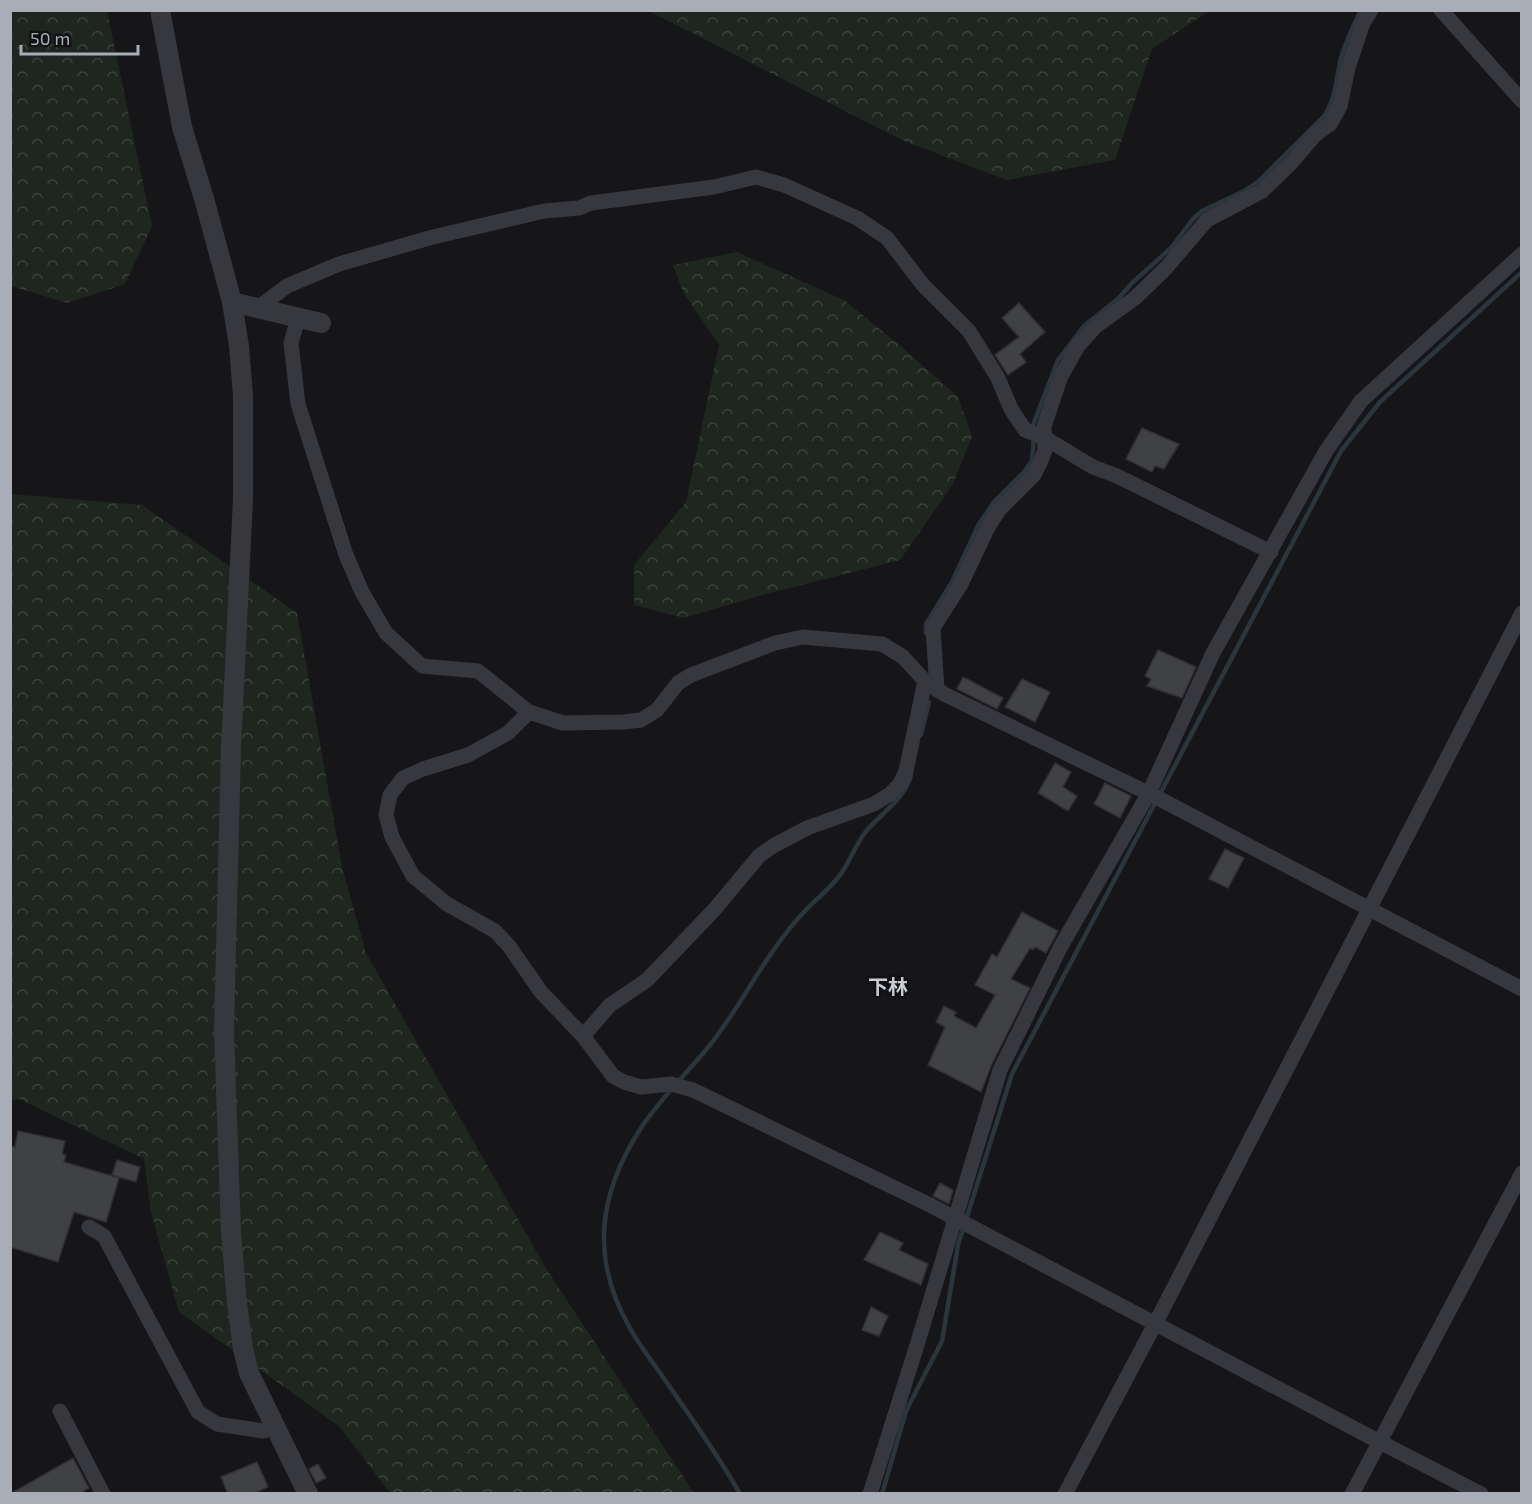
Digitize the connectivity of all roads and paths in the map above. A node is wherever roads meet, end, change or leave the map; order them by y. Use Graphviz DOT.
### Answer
graph roads {
  1 [pos="160,10"];
  2 [pos="1371,10"];
  3 [pos="1441,10"];
  4 [pos="1521,101"];
  5 [pos="1521,254"];
  6 [pos="232,302"];
  7 [pos="258,308"];
  8 [pos="298,318"];
  9 [pos="321,323"];
  10 [pos="1037,435"];
  11 [pos="1271,552"];
  12 [pos="1521,613"];
  13 [pos="931,685"];
  14 [pos="529,712"];
  15 [pos="1156,797"];
  16 [pos="1370,910"];
  17 [pos="1521,989"];
  18 [pos="583,1036"];
  19 [pos="1521,1173"];
  20 [pos="962,1222"];
  21 [pos="89,1227"];
  22 [pos="1155,1324"];
  23 [pos="60,1411"];
  24 [pos="276,1428"];
  25 [pos="1378,1441"];
  26 [pos="104,1494"];
  27 [pos="308,1494"];
  28 [pos="870,1494"];
  29 [pos="1065,1494"];
  30 [pos="1352,1494"];
  31 [pos="1481,1494"];
  1 -- 6 [label="street"];
  2 -- 10 [label="street"];
  3 -- 4 [label="street"];
  5 -- 11 [label="street"];
  6 -- 7 [label="street"];
  6 -- 24 [label="street"];
  7 -- 8 [label="street"];
  7 -- 10 [label="street"];
  8 -- 9 [label="street"];
  8 -- 14 [label="street"];
  10 -- 11 [label="street"];
  10 -- 13 [label="street"];
  11 -- 15 [label="street"];
  12 -- 16 [label="street"];
  13 -- 14 [label="street"];
  13 -- 15 [label="street"];
  13 -- 18 [label="street"];
  14 -- 18 [label="street"];
  15 -- 16 [label="street"];
  15 -- 20 [label="street"];
  16 -- 17 [label="street"];
  16 -- 22 [label="street"];
  18 -- 20 [label="street"];
  19 -- 25 [label="street"];
  20 -- 22 [label="street"];
  20 -- 28 [label="street"];
  21 -- 24 [label="street"];
  22 -- 25 [label="street"];
  22 -- 29 [label="street"];
  23 -- 26 [label="street"];
  24 -- 27 [label="street"];
  25 -- 30 [label="street"];
  25 -- 31 [label="street"];
}
